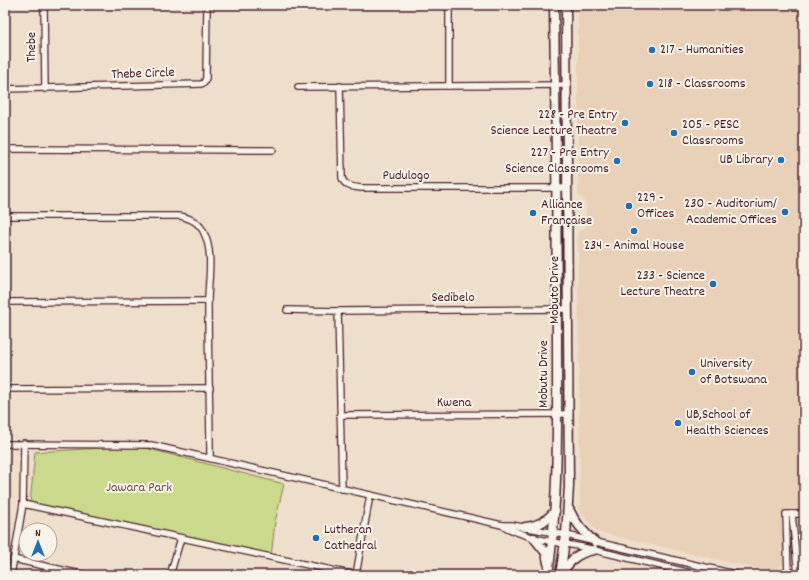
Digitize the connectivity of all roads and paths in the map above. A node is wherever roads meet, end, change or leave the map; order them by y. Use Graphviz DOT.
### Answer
graph roads {
  1 [pos="44,5"];
  2 [pos="207,5"];
  3 [pos="450,5"];
  4 [pos="554,5"];
  5 [pos="566,5"];
  6 [pos="555,85"];
  7 [pos="567,85"];
  8 [pos="340,86"];
  9 [pos="449,86"];
  10 [pos="298,87"];
  11 [pos="5,89"];
  12 [pos="45,89"];
  13 [pos="5,149"];
  14 [pos="273,150"];
  15 [pos="556,188"];
  16 [pos="567,188"];
  17 [pos="556,207"];
  18 [pos="568,207"];
  19 [pos="5,216"];
  20 [pos="208,301"];
  21 [pos="5,302"];
  22 [pos="557,309"];
  23 [pos="568,309"];
  24 [pos="287,310"];
  25 [pos="338,311"];
  26 [pos="210,388"];
  27 [pos="5,390"];
  28 [pos="568,414"];
  29 [pos="340,415"];
  30 [pos="557,415"];
  31 [pos="5,444"];
  32 [pos="24,444"];
  33 [pos="210,458"];
  34 [pos="342,489"];
  35 [pos="370,495"];
  36 [pos="23,504"];
  37 [pos="568,506"];
  38 [pos="555,510"];
  39 [pos="789,514"];
  40 [pos="804,514"];
  41 [pos="502,525"];
  42 [pos="525,527"];
  43 [pos="553,532"];
  44 [pos="181,538"];
  45 [pos="534,538"];
  46 [pos="565,539"];
  47 [pos="552,542"];
  48 [pos="595,546"];
  49 [pos="14,559"];
  50 [pos="548,572"];
  51 [pos="10,575"];
  52 [pos="85,575"];
  53 [pos="170,575"];
  54 [pos="355,575"];
  55 [pos="560,575"];
  56 [pos="699,575"];
  57 [pos="739,575"];
  58 [pos="788,575"];
  59 [pos="798,575"];
  1 -- 12 [label="street, Thebe"];
  2 -- 12 [label="street, Thebe Circle"];
  3 -- 9 [label="street"];
  4 -- 6 [label="main road, Mobutu Drive"];
  5 -- 7 [label="main road, Mobuto Drive"];
  6 -- 7 [label="street"];
  6 -- 9 [label="street"];
  6 -- 15 [label="main road, Mobutu Drive"];
  7 -- 16 [label="main road, Mobuto Drive"];
  8 -- 9 [label="street"];
  8 -- 10 [label="street"];
  8 -- 15 [label="street, Pudulogo"];
  11 -- 12 [label="street, Thebe Circle"];
  13 -- 14 [label="street"];
  15 -- 16 [label="street, Pudulogo"];
  15 -- 17 [label="main road, Mobutu Drive"];
  16 -- 18 [label="main road, Mobuto Drive"];
  17 -- 18 [label="main road"];
  17 -- 22 [label="main road, Mobutu Drive"];
  18 -- 23 [label="main road, Mobuto Drive"];
  19 -- 20 [label="street"];
  20 -- 21 [label="street"];
  20 -- 26 [label="street"];
  22 -- 23 [label="street, Sedibelo"];
  22 -- 25 [label="street, Sedibelo"];
  22 -- 30 [label="main road, Mobutu Drive"];
  23 -- 28 [label="main road, Mobuto Drive"];
  24 -- 25 [label="street, Sedibelo"];
  25 -- 29 [label="street"];
  26 -- 27 [label="street"];
  26 -- 33 [label="street"];
  28 -- 30 [label="street, Kwena"];
  28 -- 37 [label="main road, Mobuto Drive"];
  29 -- 30 [label="street, Kwena"];
  29 -- 34 [label="street"];
  30 -- 38 [label="main road, Mobutu Drive"];
  31 -- 32 [label="street"];
  32 -- 33 [label="street"];
  32 -- 36 [label="street"];
  33 -- 34 [label="street"];
  34 -- 35 [label="street"];
  35 -- 41 [label="street"];
  35 -- 54 [label="street"];
  36 -- 44 [label="street"];
  36 -- 49 [label="street"];
  37 -- 46 [label="main road, Mobuto Drive"];
  37 -- 48 [label="main road"];
  38 -- 42 [label="main road"];
  38 -- 43 [label="main road, Mobutu Drive"];
  39 -- 40 [label="street"];
  39 -- 58 [label="street"];
  39 -- 59 [label="street"];
  41 -- 42 [label="street"];
  41 -- 45 [label="street"];
  42 -- 43 [label="street"];
  43 -- 46 [label="street"];
  43 -- 47 [label="main road, Mobutu Drive"];
  44 -- 53 [label="street"];
  44 -- 54 [label="street"];
  45 -- 47 [label="street"];
  45 -- 50 [label="main road"];
  46 -- 47 [label="street"];
  46 -- 48 [label="street"];
  46 -- 48 [label="street"];
  46 -- 55 [label="main road, Mobuto Drive"];
  47 -- 50 [label="main road, Mobutu Drive"];
  48 -- 55 [label="main road"];
  48 -- 56 [label="street"];
  48 -- 57 [label="street"];
  49 -- 51 [label="street"];
  49 -- 52 [label="street"];
}
